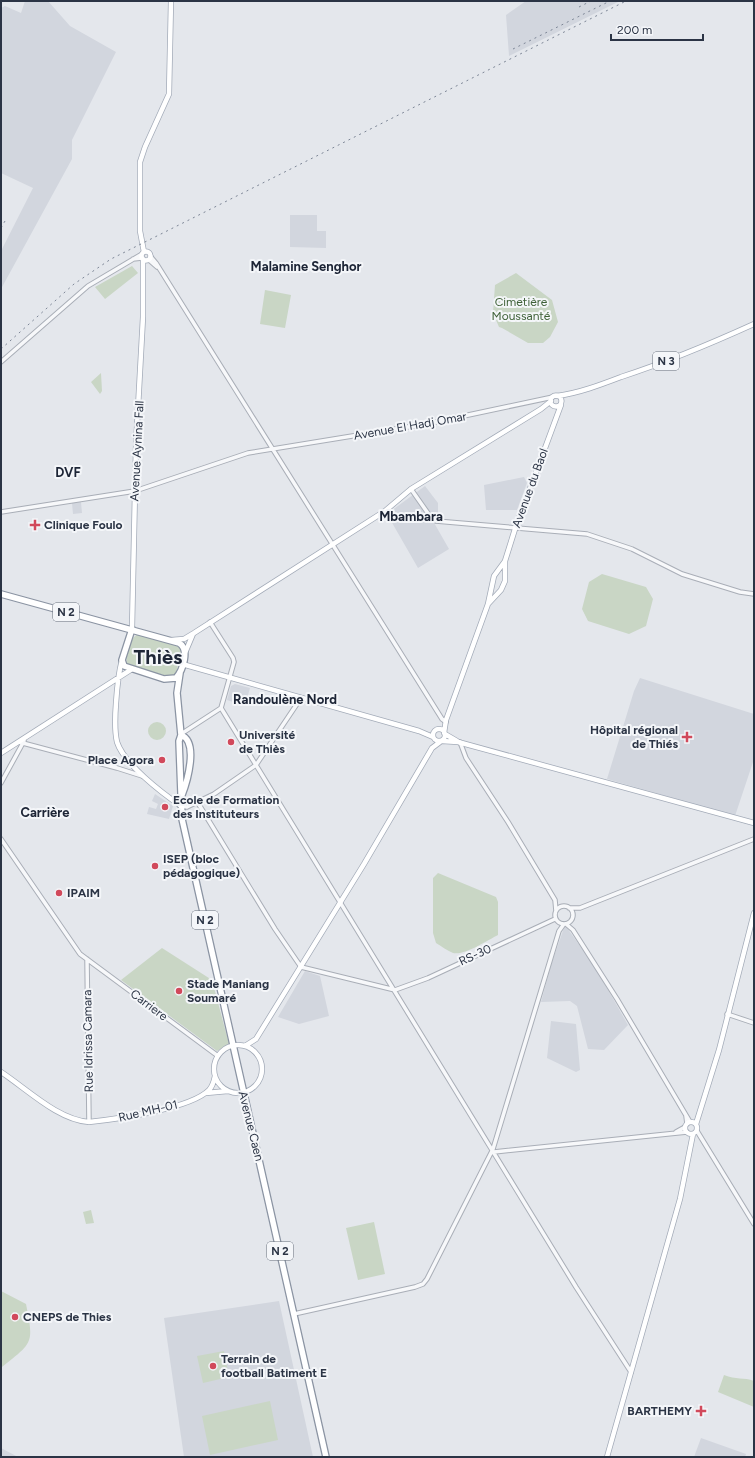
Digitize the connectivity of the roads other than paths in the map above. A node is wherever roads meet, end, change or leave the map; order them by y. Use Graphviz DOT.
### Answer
graph roads {
  1 [pos="171,1"];
  2 [pos="145,257"];
  3 [pos="754,324"];
  4 [pos="1,362"];
  5 [pos="576,393"];
  6 [pos="552,398"];
  7 [pos="561,404"];
  8 [pos="554,406"];
  9 [pos="541,409"];
  10 [pos="556,415"];
  11 [pos="274,449"];
  12 [pos="411,489"];
  13 [pos="135,491"];
  14 [pos="1,512"];
  15 [pos="515,529"];
  16 [pos="333,544"];
  17 [pos="505,561"];
  18 [pos="1,594"];
  19 [pos="754,594"];
  20 [pos="488,604"];
  21 [pos="210,621"];
  22 [pos="132,629"];
  23 [pos="194,633"];
  24 [pos="169,640"];
  25 [pos="185,656"];
  26 [pos="122,660"];
  27 [pos="182,664"];
  28 [pos="132,669"];
  29 [pos="180,673"];
  30 [pos="230,678"];
  31 [pos="164,679"];
  32 [pos="118,680"];
  33 [pos="177,693"];
  34 [pos="301,698"];
  35 [pos="221,708"];
  36 [pos="445,721"];
  37 [pos="436,730"];
  38 [pos="419,731"];
  39 [pos="444,733"];
  40 [pos="27,735"];
  41 [pos="181,735"];
  42 [pos="433,738"];
  43 [pos="18,741"];
  44 [pos="441,741"];
  45 [pos="24,742"];
  46 [pos="459,742"];
  47 [pos="432,748"];
  48 [pos="1,753"];
  49 [pos="256,765"];
  50 [pos="144,777"];
  51 [pos="1,783"];
  52 [pos="182,795"];
  53 [pos="198,803"];
  54 [pos="181,806"];
  55 [pos="754,823"];
  56 [pos="1,839"];
  57 [pos="754,839"];
  58 [pos="555,900"];
  59 [pos="341,903"];
  60 [pos="567,907"];
  61 [pos="580,908"];
  62 [pos="556,911"];
  63 [pos="754,913"];
  64 [pos="572,918"];
  65 [pos="556,920"];
  66 [pos="565,924"];
  67 [pos="573,930"];
  68 [pos="559,931"];
  69 [pos="87,959"];
  70 [pos="301,967"];
  71 [pos="395,990"];
  72 [pos="727,1014"];
  73 [pos="754,1023"];
  74 [pos="256,1039"];
  75 [pos="232,1046"];
  76 [pos="245,1046"];
  77 [pos="255,1053"];
  78 [pos="218,1056"];
  79 [pos="1,1072"];
  80 [pos="215,1076"];
  81 [pos="228,1091"];
  82 [pos="206,1093"];
  83 [pos="243,1093"];
  84 [pos="89,1122"];
  85 [pos="691,1128"];
  86 [pos="494,1150"];
  87 [pos="754,1224"];
  88 [pos="294,1314"];
  89 [pos="631,1373"];
  90 [pos="326,1457"];
  91 [pos="607,1457"];
  1 -- 2 [label="main road, Avenue Aynina Fall"];
  2 -- 4 [label="street"];
  2 -- 11 [label="street"];
  2 -- 13 [label="main road, Avenue Aynina Fall"];
  3 -- 5 [label="main road, N 3"];
  5 -- 6 [label="main road, N 3"];
  5 -- 7 [label="main road, N 3"];
  6 -- 7 [label="main road"];
  6 -- 8 [label="main road"];
  6 -- 9 [label="main road, N 3"];
  6 -- 11 [label="street, Avenue El Hadj Omar"];
  7 -- 8 [label="main road"];
  7 -- 10 [label="main road, Avenue du Baol"];
  8 -- 9 [label="main road, N 3"];
  8 -- 10 [label="main road"];
  9 -- 12 [label="main road, N 3"];
  10 -- 15 [label="main road, Avenue du Baol"];
  11 -- 13 [label="street, Avenue El Hadj Omar"];
  11 -- 16 [label="street"];
  12 -- 15 [label="street"];
  12 -- 16 [label="main road, N 3"];
  13 -- 14 [label="street"];
  13 -- 22 [label="main road, Avenue Aynina Fall"];
  15 -- 17 [label="main road, Avenue du Baol"];
  15 -- 19 [label="street"];
  16 -- 21 [label="main road, N 3"];
  16 -- 36 [label="street"];
  17 -- 20 [label="main road, Avenue du Baol"];
  17 -- 20 [label="main road, Avenue du Baol"];
  18 -- 22 [label="highway, N 2"];
  20 -- 36 [label="main road, Avenue du Baol"];
  21 -- 23 [label="main road, N 3"];
  21 -- 30 [label="street"];
  22 -- 24 [label="highway"];
  22 -- 26 [label="highway"];
  23 -- 24 [label="main road, N 3"];
  23 -- 25 [label="main road"];
  24 -- 25 [label="highway"];
  25 -- 27 [label="highway"];
  26 -- 28 [label="highway"];
  26 -- 32 [label="main road"];
  27 -- 29 [label="highway"];
  27 -- 30 [label="main road"];
  28 -- 31 [label="highway"];
  28 -- 32 [label="main road"];
  29 -- 31 [label="highway"];
  29 -- 33 [label="highway, N 2"];
  30 -- 34 [label="main road"];
  30 -- 35 [label="street"];
  31 -- 33 [label="highway"];
  32 -- 40 [label="main road"];
  32 -- 50 [label="main road"];
  33 -- 41 [label="highway, Avenue Caen / N 2"];
  34 -- 38 [label="main road"];
  34 -- 49 [label="street"];
  35 -- 41 [label="street"];
  35 -- 49 [label="street"];
  36 -- 37 [label="main road"];
  36 -- 39 [label="main road"];
  37 -- 38 [label="main road"];
  37 -- 39 [label="main road"];
  37 -- 42 [label="main road"];
  38 -- 42 [label="main road"];
  39 -- 44 [label="main road"];
  39 -- 46 [label="main road"];
  40 -- 43 [label="main road"];
  40 -- 45 [label="street"];
  41 -- 52 [label="highway, Avenue Caen / N 2"];
  41 -- 52 [label="highway, Avenue Caen / N 2"];
  42 -- 44 [label="main road"];
  42 -- 47 [label="main road"];
  43 -- 45 [label="street"];
  43 -- 48 [label="main road"];
  44 -- 46 [label="main road"];
  44 -- 47 [label="main road"];
  45 -- 50 [label="street"];
  45 -- 51 [label="street"];
  46 -- 55 [label="main road"];
  46 -- 58 [label="street"];
  47 -- 59 [label="main road"];
  49 -- 53 [label="street"];
  49 -- 59 [label="street"];
  50 -- 54 [label="main road"];
  52 -- 54 [label="highway, Avenue Caen / N 2"];
  53 -- 54 [label="street"];
  53 -- 70 [label="street"];
  54 -- 75 [label="highway, Avenue Caen / N 2"];
  56 -- 69 [label="street, Carriere"];
  57 -- 61 [label="street"];
  58 -- 60 [label="street"];
  58 -- 62 [label="street"];
  59 -- 70 [label="main road"];
  59 -- 71 [label="street"];
  60 -- 61 [label="street"];
  60 -- 62 [label="street"];
  60 -- 64 [label="street"];
  61 -- 64 [label="street"];
  62 -- 65 [label="street"];
  63 -- 72 [label="main road"];
  64 -- 66 [label="street"];
  64 -- 67 [label="street"];
  65 -- 66 [label="street"];
  65 -- 68 [label="street"];
  65 -- 71 [label="street, RS-30"];
  66 -- 67 [label="street"];
  66 -- 68 [label="street"];
  67 -- 85 [label="street"];
  68 -- 86 [label="street"];
  69 -- 78 [label="street, Carriere"];
  69 -- 84 [label="street, Rue Idrissa Camara"];
  70 -- 71 [label="street"];
  70 -- 74 [label="main road"];
  71 -- 86 [label="street"];
  72 -- 73 [label="street"];
  72 -- 85 [label="main road"];
  74 -- 76 [label="main road"];
  74 -- 77 [label="main road"];
  75 -- 76 [label="main road"];
  75 -- 78 [label="main road"];
  75 -- 83 [label="highway, Avenue Caen / N 2"];
  76 -- 77 [label="main road"];
  77 -- 83 [label="main road"];
  78 -- 80 [label="main road"];
  79 -- 84 [label="main road, Rue MH-01"];
  80 -- 81 [label="main road"];
  80 -- 82 [label="main road"];
  81 -- 82 [label="main road, Rue MH-01"];
  81 -- 83 [label="main road, Rue MH-01"];
  82 -- 84 [label="main road, Rue MH-01"];
  83 -- 88 [label="highway, Avenue Caen / N 2"];
  85 -- 86 [label="street"];
  85 -- 87 [label="street"];
  85 -- 89 [label="main road"];
  86 -- 88 [label="street"];
  86 -- 89 [label="street"];
  88 -- 90 [label="highway, Avenue Caen / N 2"];
  89 -- 91 [label="main road"];
}
